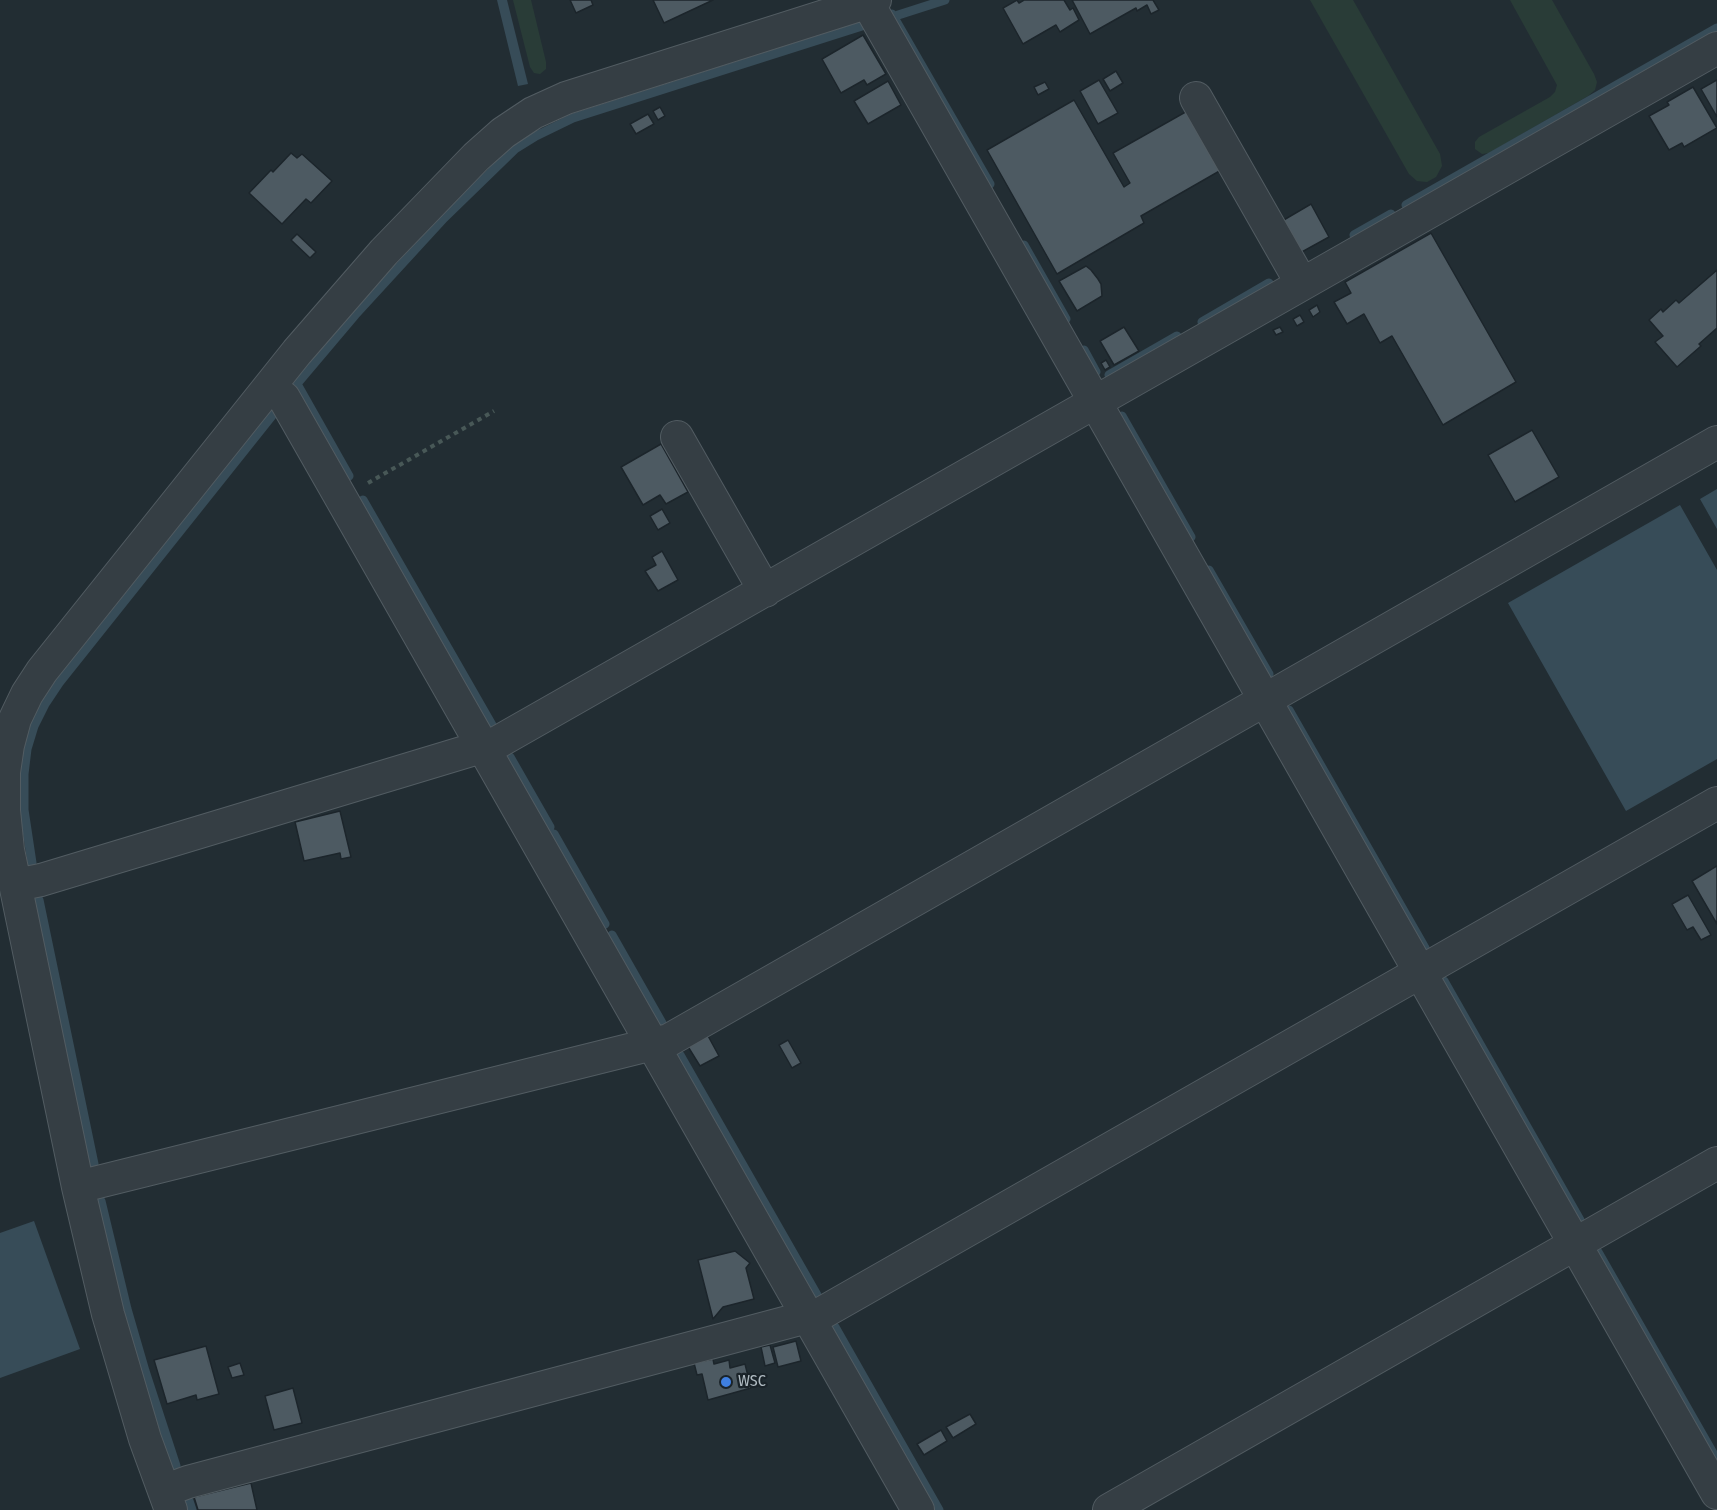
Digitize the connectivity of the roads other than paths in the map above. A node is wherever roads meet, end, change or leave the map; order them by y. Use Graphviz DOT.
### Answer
graph roads {
  1 [pos="869,1"];
  2 [pos="1717,48"];
  3 [pos="1196,98"];
  4 [pos="1302,284"];
  5 [pos="269,387"];
  6 [pos="1095,402"];
  7 [pos="677,437"];
  8 [pos="1717,442"];
  9 [pos="765,591"];
  10 [pos="1265,700"];
  11 [pos="483,747"];
  12 [pos="1717,803"];
  13 [pos="16,885"];
  14 [pos="1420,972"];
  15 [pos="652,1044"];
  16 [pos="1717,1163"];
  17 [pos="78,1187"];
  18 [pos="1575,1244"];
  19 [pos="808,1317"];
  20 [pos="1717,1493"];
  21 [pos="168,1501"];
  22 [pos="918,1510"];
  23 [pos="1109,1510"];
  1 -- 5 [label="street"];
  1 -- 6 [label="street"];
  2 -- 4 [label="street"];
  3 -- 4 [label="street"];
  4 -- 6 [label="street"];
  5 -- 11 [label="street"];
  5 -- 13 [label="street"];
  6 -- 9 [label="street"];
  6 -- 10 [label="street"];
  7 -- 9 [label="street"];
  8 -- 10 [label="street"];
  9 -- 11 [label="street"];
  10 -- 14 [label="street"];
  10 -- 15 [label="street"];
  11 -- 13 [label="street"];
  11 -- 15 [label="street"];
  12 -- 14 [label="street"];
  13 -- 17 [label="street"];
  14 -- 18 [label="street"];
  14 -- 19 [label="street"];
  15 -- 17 [label="street"];
  15 -- 19 [label="street"];
  16 -- 18 [label="street"];
  17 -- 21 [label="street"];
  18 -- 20 [label="street"];
  18 -- 23 [label="street"];
  19 -- 21 [label="street"];
  19 -- 22 [label="street"];
}
